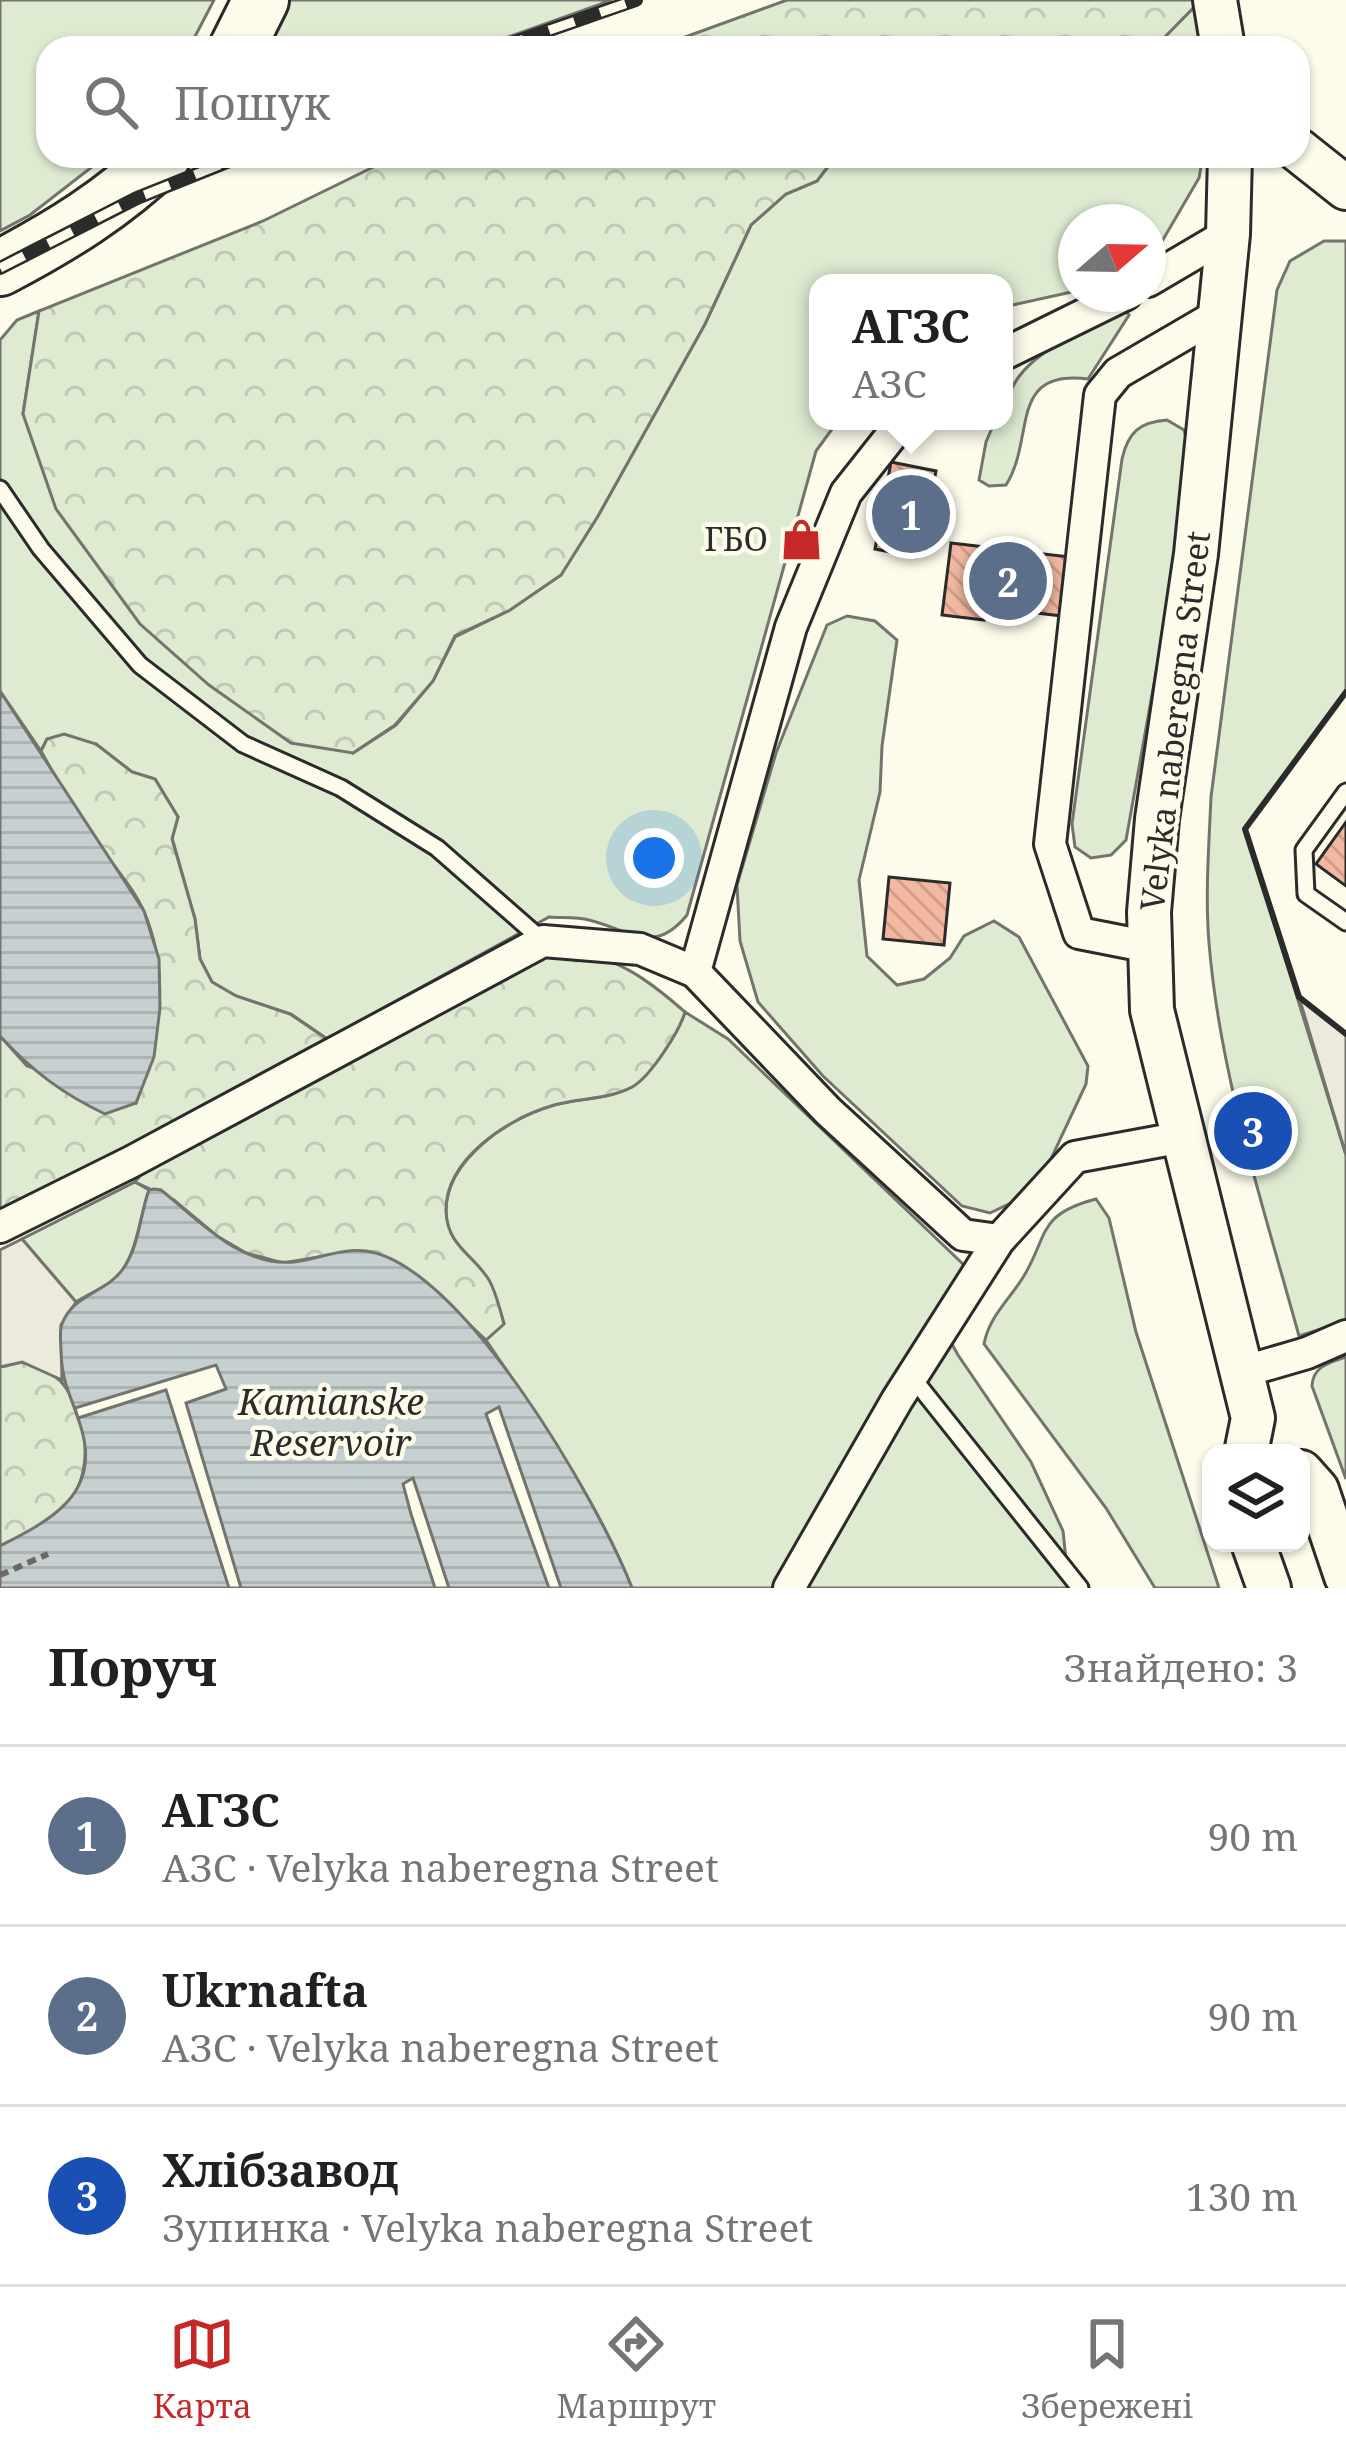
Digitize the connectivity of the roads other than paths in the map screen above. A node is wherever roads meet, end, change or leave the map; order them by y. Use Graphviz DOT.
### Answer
graph roads {
  1 [pos="261,0"];
  2 [pos="1215,0"];
  3 [pos="244,36"];
  4 [pos="1221,36"];
  5 [pos="1310,160"];
  6 [pos="151,168"];
  7 [pos="1230,168"];
  8 [pos="1346,188"];
  9 [pos="1228,234"];
  10 [pos="0,268"];
  11 [pos="1166,270"];
  12 [pos="1089,312"];
  13 [pos="1220,313"];
  14 [pos="1013,350"];
  15 [pos="896,430"];
  16 [pos="0,489"];
  17 [pos="1346,792"];
  18 [pos="1346,922"];
  19 [pos="543,941"];
  20 [pos="1150,947"];
  21 [pos="695,972"];
  22 [pos="1183,1137"];
  23 [pos="0,1227"];
  24 [pos="999,1240"];
  25 [pos="1346,1336"];
  26 [pos="1242,1372"];
  27 [pos="911,1377"];
  28 [pos="1250,1436"];
  29 [pos="1310,1482"];
  30 [pos="1256,1552"];
  31 [pos="1346,1576"];
  32 [pos="789,1588"];
  33 [pos="1080,1588"];
  34 [pos="1269,1588"];
  1 -- 3 [label="highway"];
  2 -- 4 [label="street"];
  5 -- 8 [label="street"];
  6 -- 10 [label="highway"];
  7 -- 9 [label="street, Velyka naberegna Street"];
  9 -- 11 [label="street"];
  9 -- 13 [label="street, Velyka naberegna Street"];
  12 -- 14 [label="street"];
  13 -- 20 [label="street, Velyka naberegna Street"];
  13 -- 20 [label="street"];
  15 -- 21 [label="street"];
  16 -- 19 [label="lane"];
  17 -- 18 [label="lane"];
  19 -- 21 [label="street"];
  19 -- 23 [label="street"];
  20 -- 22 [label="street, Velyka naberegna Street"];
  21 -- 24 [label="street"];
  22 -- 24 [label="street"];
  22 -- 26 [label="street, Velyka naberegna Street"];
  24 -- 27 [label="street"];
  25 -- 26 [label="street"];
  26 -- 28 [label="street, Velyka naberegna Street"];
  27 -- 32 [label="street"];
  27 -- 33 [label="lane"];
  29 -- 31 [label="street"];
  30 -- 34 [label="street"];
}
